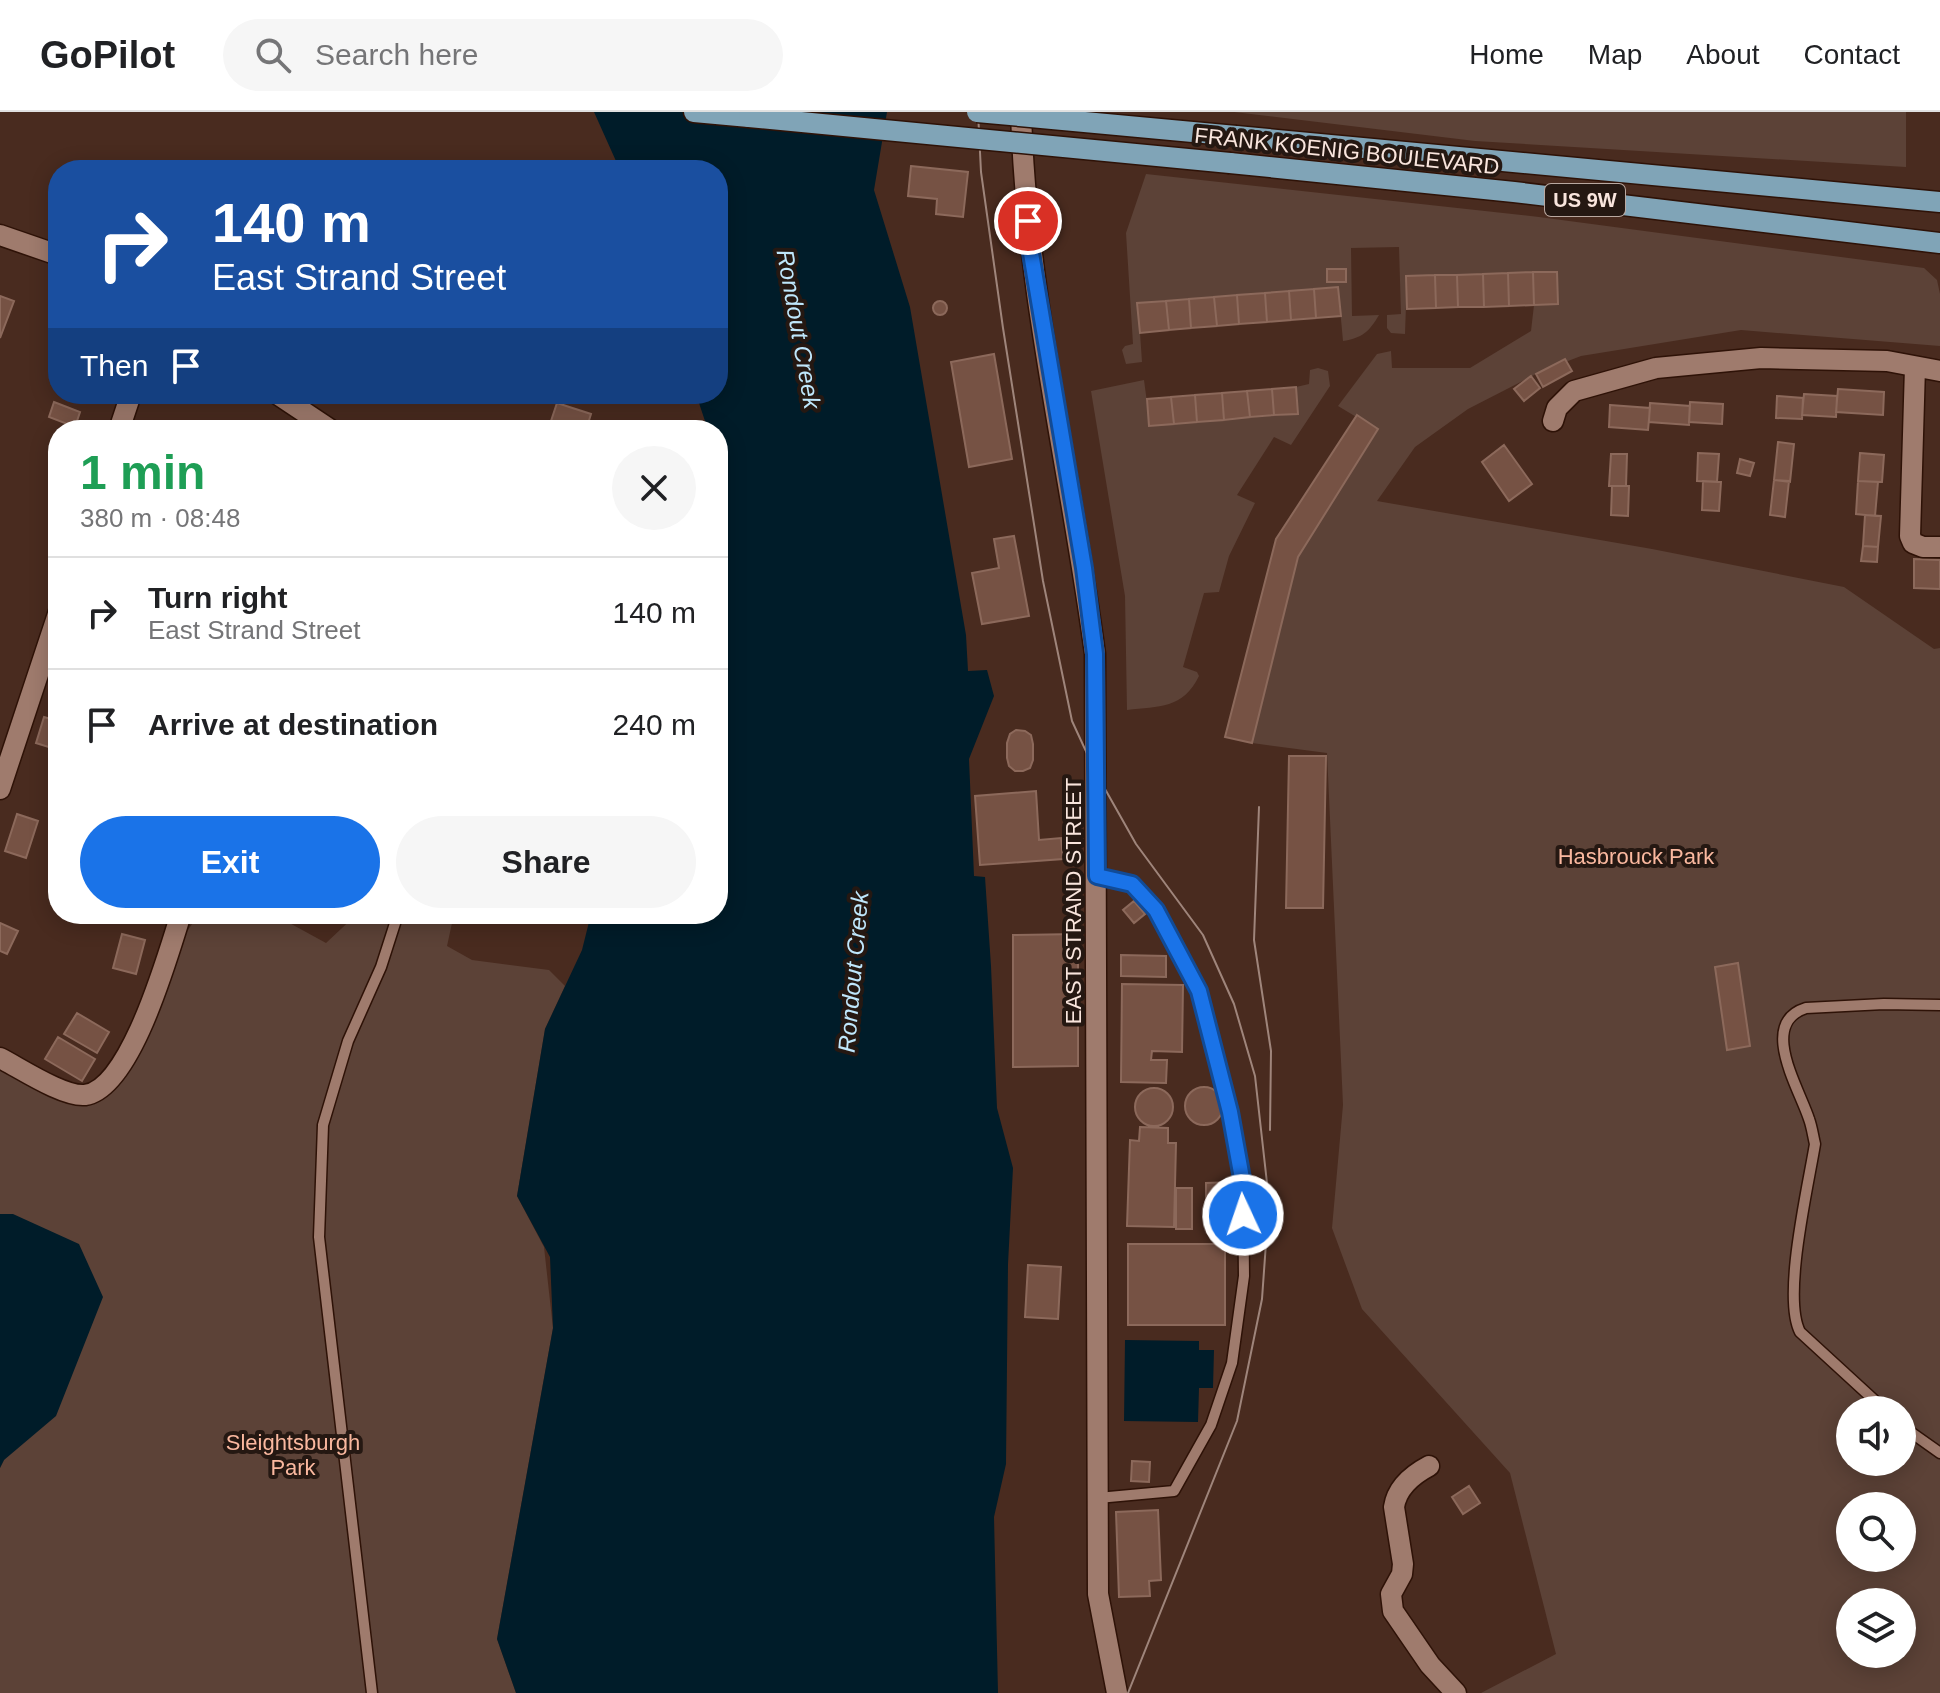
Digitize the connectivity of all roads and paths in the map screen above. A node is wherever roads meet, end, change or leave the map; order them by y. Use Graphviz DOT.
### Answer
graph roads {
  1 [pos="694,112"];
  2 [pos="977,112"];
  3 [pos="1021,112"];
  4 [pos="1940,202"];
  5 [pos="0,235"];
  6 [pos="1940,243"];
  7 [pos="48,252"];
  8 [pos="1915,367"];
  9 [pos="1940,371"];
  10 [pos="290,404"];
  11 [pos="310,420"];
  12 [pos="1553,421"];
  13 [pos="1940,547"];
  14 [pos="48,644"];
  15 [pos="0,789"];
  16 [pos="1097,876"];
  17 [pos="178,924"];
  18 [pos="395,924"];
  19 [pos="1940,1005"];
  20 [pos="0,1058"];
  21 [pos="1870,1396"];
  22 [pos="1916,1436"];
  23 [pos="1940,1453"];
  24 [pos="1429,1466"];
  25 [pos="1098,1498"];
  26 [pos="372,1693"];
  27 [pos="1117,1693"];
  28 [pos="1456,1693"];
  1 -- 6 [label="main road, FRANK KOENIG BOULEVARD / US 9W, bridge"];
  2 -- 4 [label="main road, FRANK KOENIG BOULEVARD / US 9W, bridge"];
  3 -- 16 [label="street, EAST STRAND STREET"];
  5 -- 7 [label="street"];
  8 -- 9 [label="street"];
  8 -- 12 [label="street"];
  8 -- 13 [label="street"];
  10 -- 11 [label="street"];
  14 -- 15 [label="street"];
  16 -- 25 [label="street, EAST STRAND STREET"];
  16 -- 25 [label="lane"];
  17 -- 20 [label="street"];
  18 -- 26 [label="lane"];
  19 -- 21 [label="lane"];
  22 -- 23 [label="lane"];
  24 -- 28 [label="street"];
  25 -- 27 [label="street, EAST STRAND STREET"];
}
